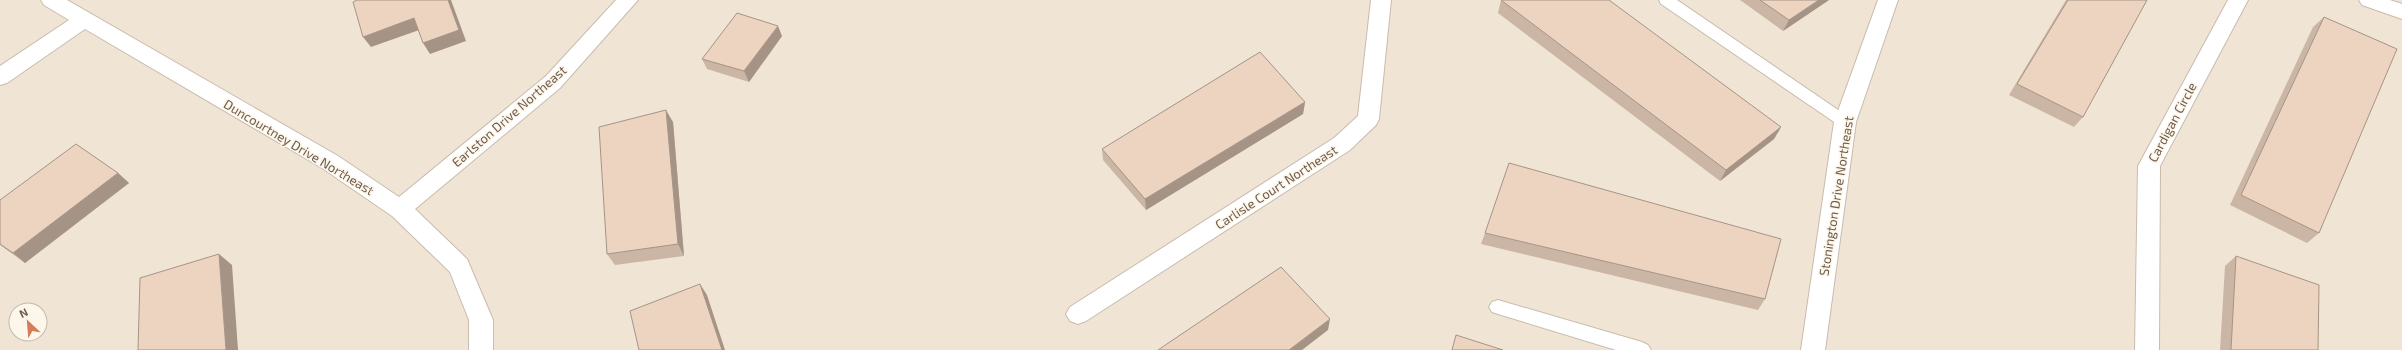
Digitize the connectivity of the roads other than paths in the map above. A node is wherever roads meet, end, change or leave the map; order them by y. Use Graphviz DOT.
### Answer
graph roads {
  1 [pos="50,0"];
  2 [pos="628,0"];
  3 [pos="1381,0"];
  4 [pos="1666,0"];
  5 [pos="1888,0"];
  6 [pos="2238,0"];
  7 [pos="2369,0"];
  8 [pos="2402,12"];
  9 [pos="83,20"];
  10 [pos="0,76"];
  11 [pos="1844,122"];
  12 [pos="400,209"];
  13 [pos="1498,307"];
  14 [pos="1078,314"];
  15 [pos="481,350"];
  16 [pos="1642,350"];
  17 [pos="1813,350"];
  18 [pos="2147,350"];
  1 -- 9 [label="street, Duncourtney Drive Northeast"];
  2 -- 12 [label="street, Earlston Drive Northeast"];
  3 -- 14 [label="street, Carlisle Court Northeast"];
  4 -- 11 [label="lane"];
  5 -- 11 [label="street, Stonington Drive Northeast"];
  6 -- 18 [label="street, Cardigan Circle"];
  7 -- 8 [label="street"];
  9 -- 10 [label="street"];
  9 -- 12 [label="street, Duncourtney Drive Northeast"];
  11 -- 17 [label="street, Stonington Drive Northeast"];
  12 -- 15 [label="street, Duncourtney Drive Northeast"];
  13 -- 16 [label="lane"];
}
